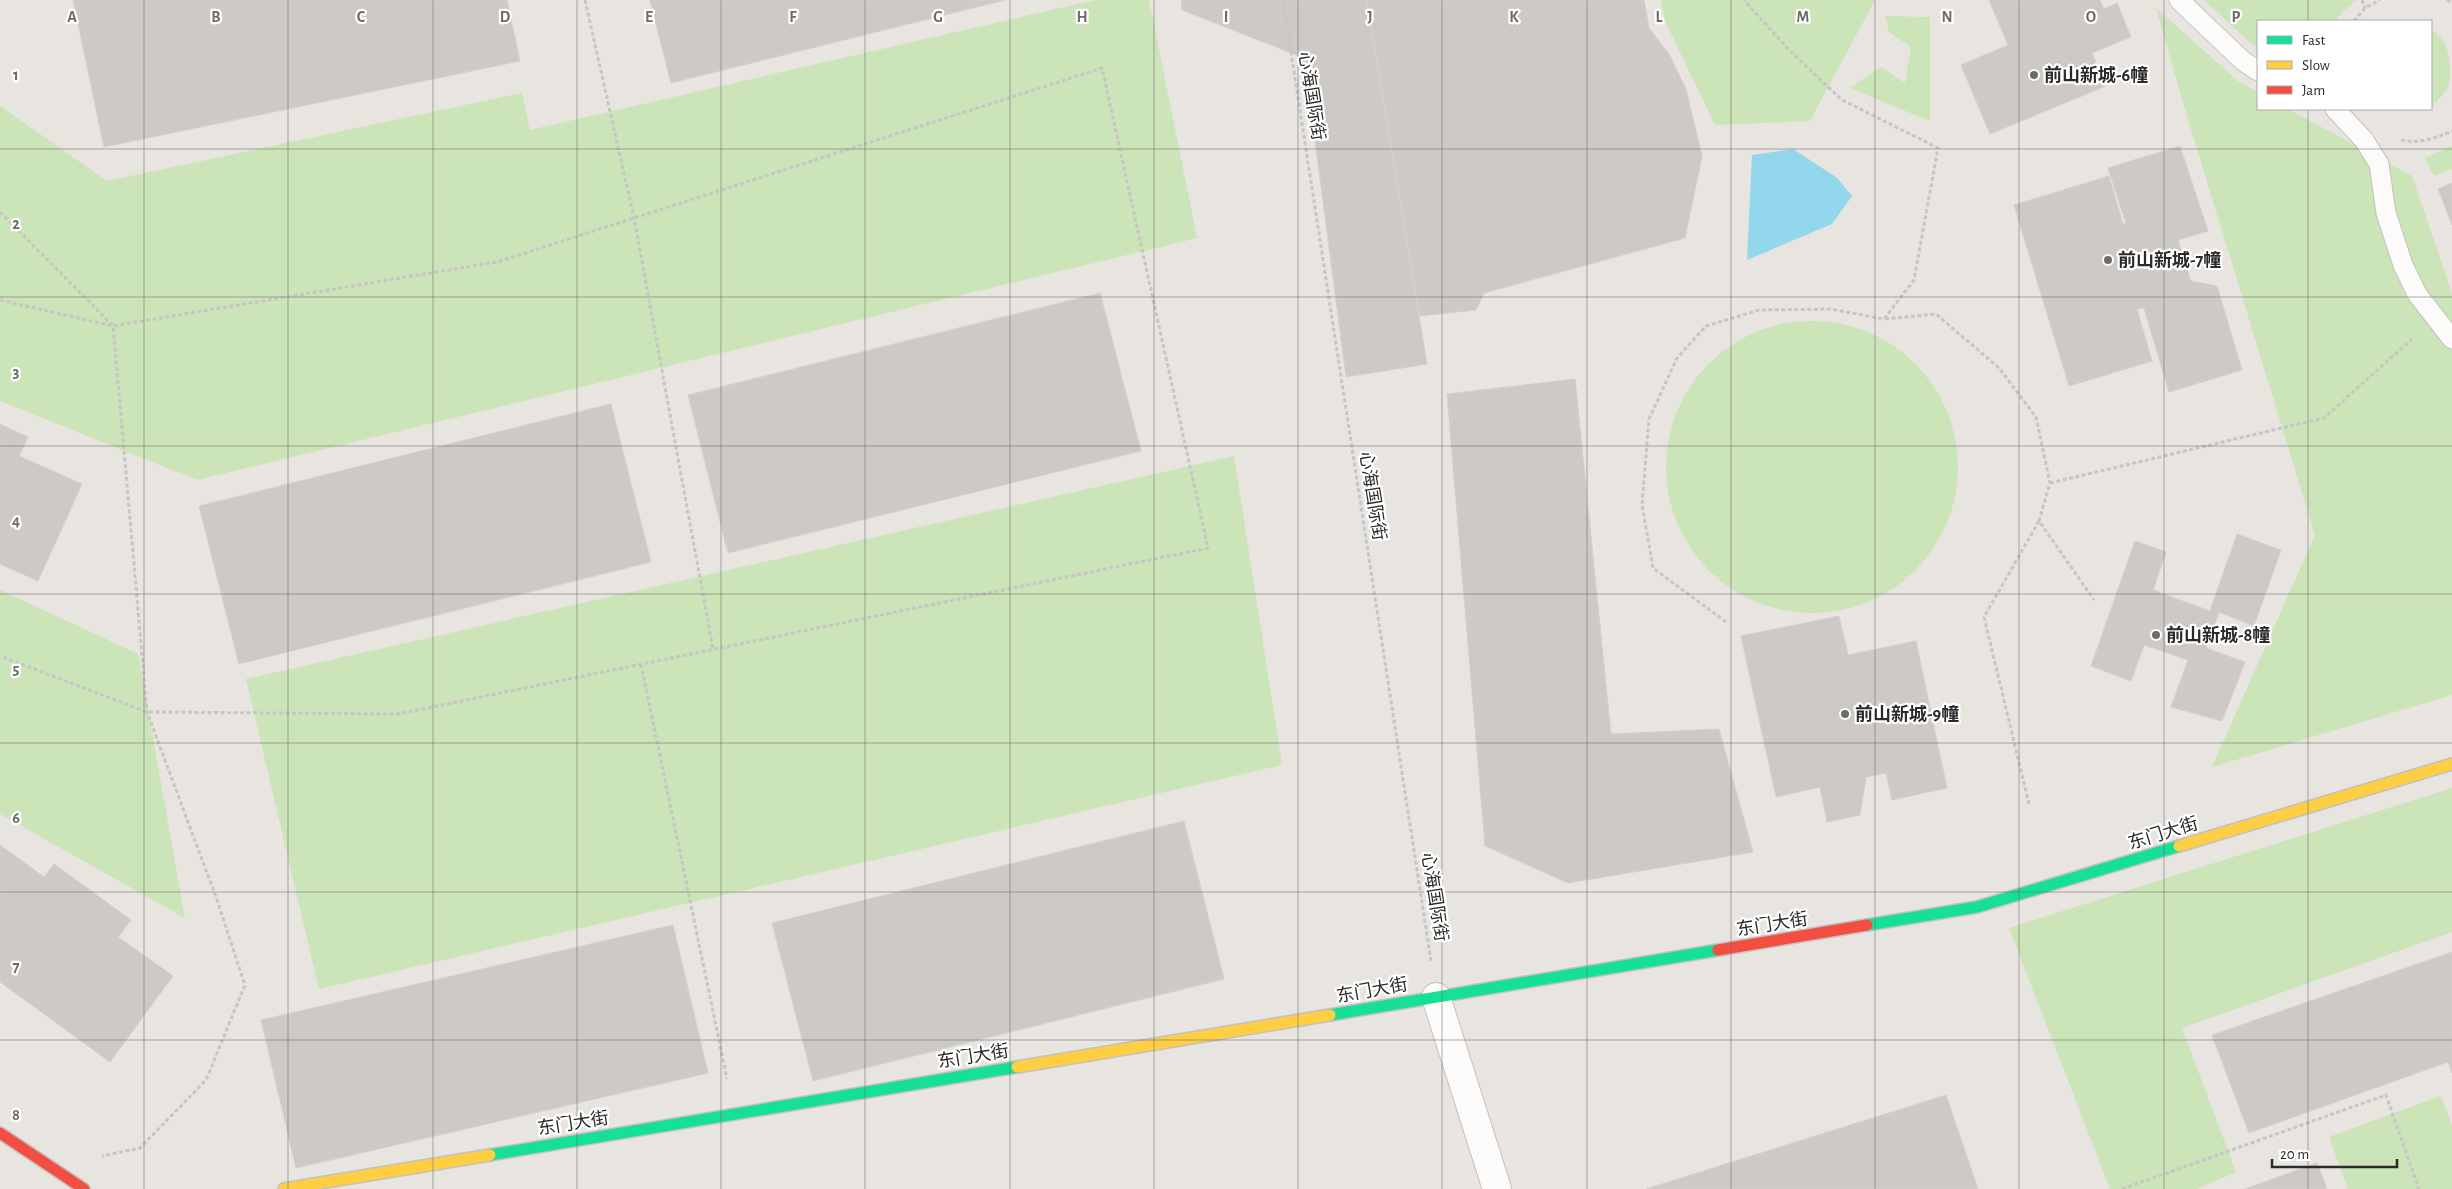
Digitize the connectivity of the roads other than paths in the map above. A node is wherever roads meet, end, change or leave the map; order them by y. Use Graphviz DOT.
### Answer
graph roads {
  1 [pos="2179,0"];
  2 [pos="2257,70"];
  3 [pos="2336,110"];
  4 [pos="2452,339"];
  5 [pos="2452,764"];
  6 [pos="1436,997"];
  7 [pos="0,1133"];
  8 [pos="84,1189"];
  9 [pos="284,1189"];
  10 [pos="1497,1189"];
  1 -- 2 [label="lane"];
  3 -- 4 [label="lane"];
  5 -- 6 [label="street, 东门大街"];
  6 -- 9 [label="street, 东门大街"];
  6 -- 10 [label="street"];
  7 -- 8 [label="street"];
}
